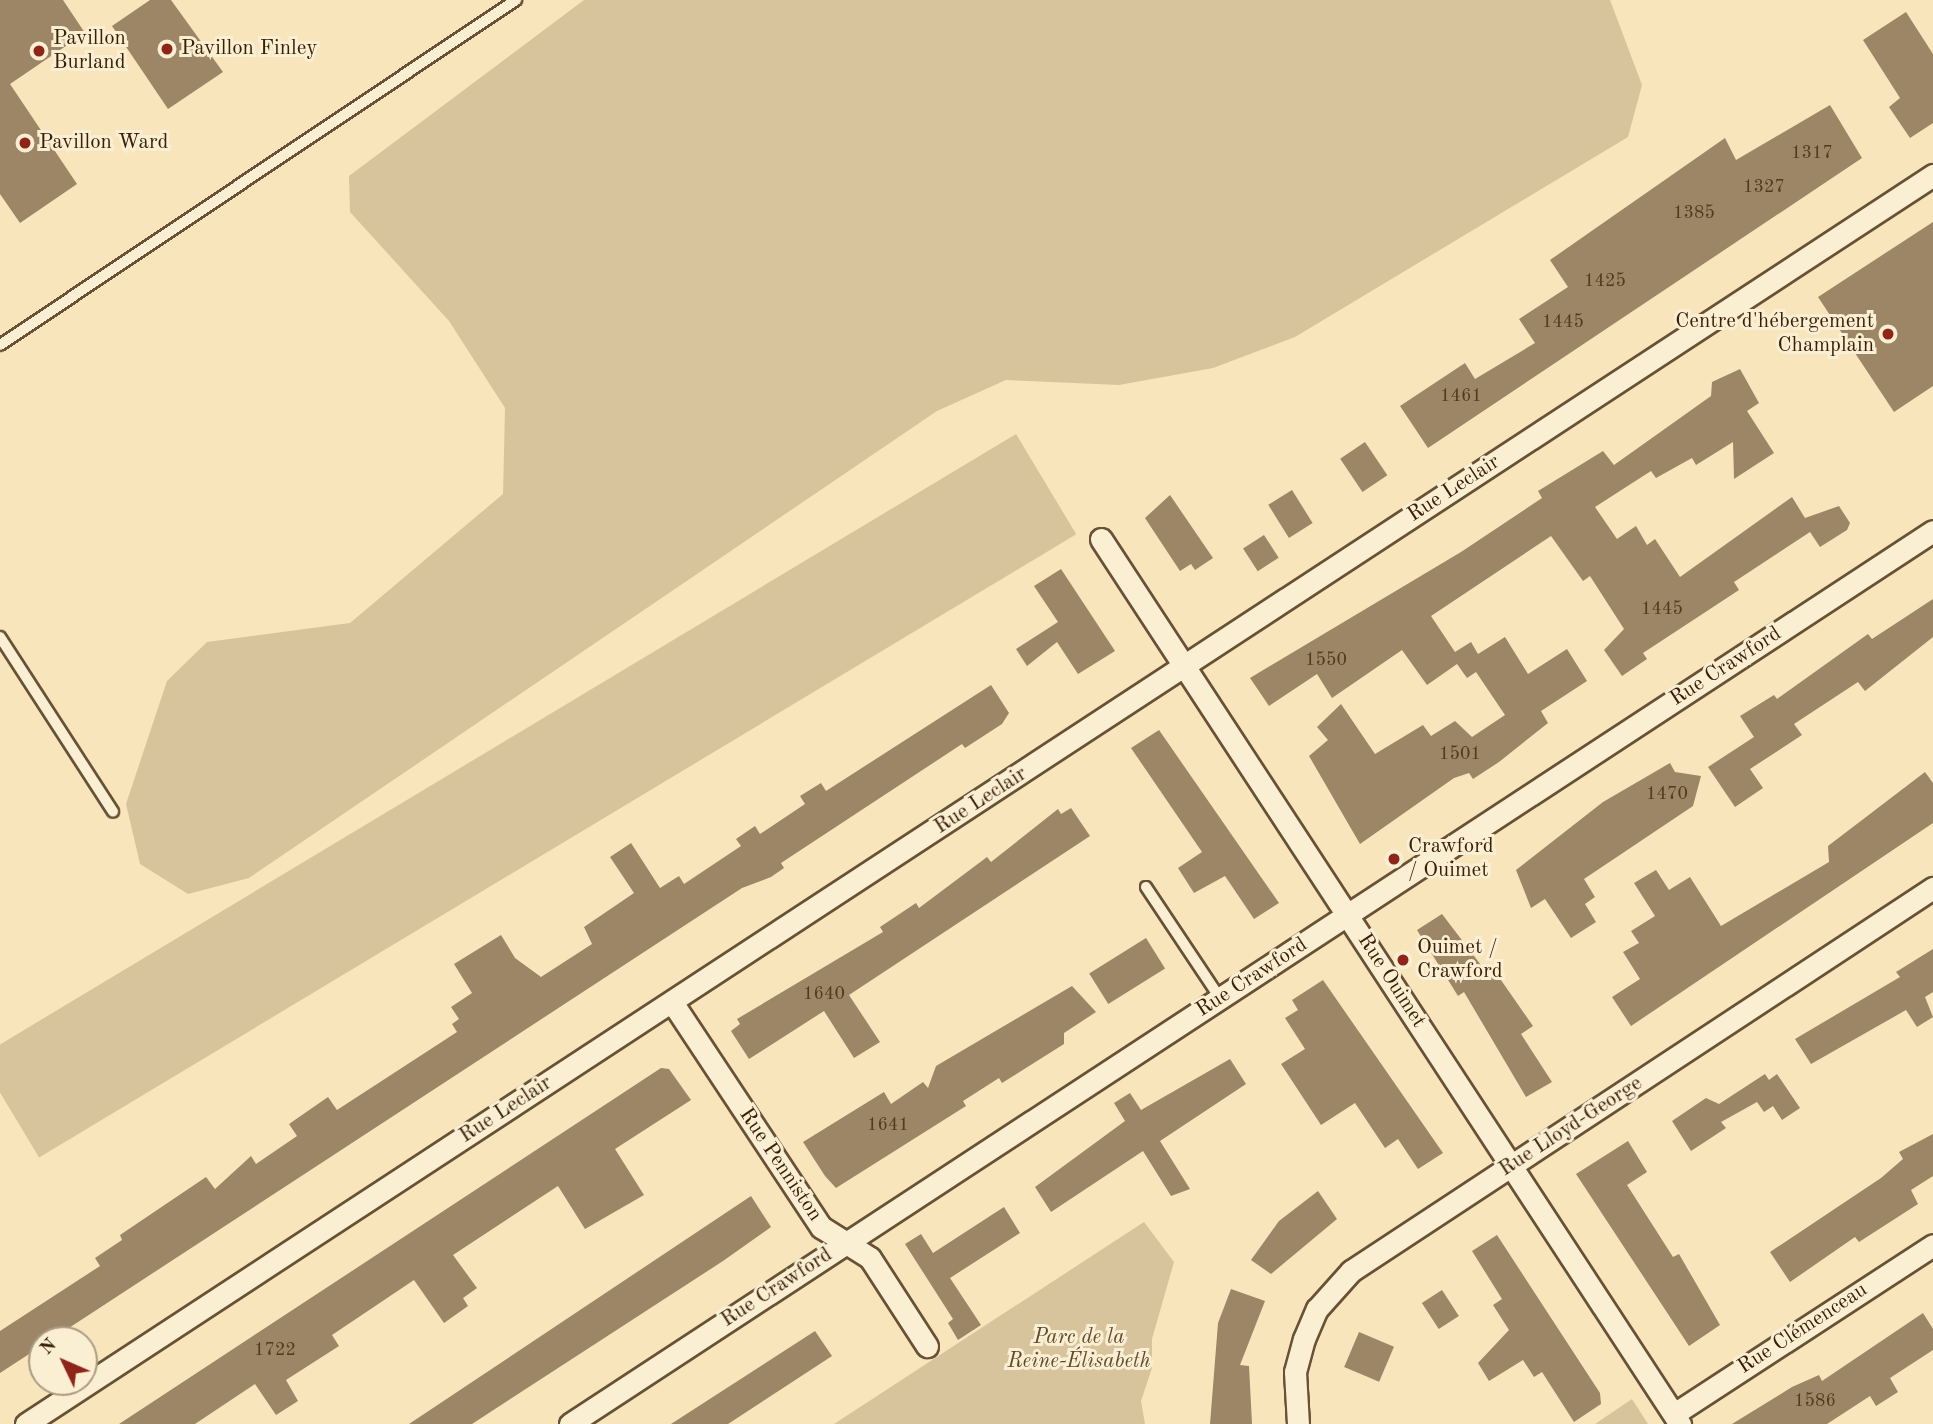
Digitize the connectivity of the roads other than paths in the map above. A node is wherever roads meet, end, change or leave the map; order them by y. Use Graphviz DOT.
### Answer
graph roads {
  1 [pos="516,0"];
  2 [pos="498,5"];
  3 [pos="1933,175"];
  4 [pos="0,345"];
  5 [pos="1933,531"];
  6 [pos="1101,539"];
  7 [pos="0,637"];
  8 [pos="1184,666"];
  9 [pos="113,812"];
  10 [pos="1146,887"];
  11 [pos="1933,888"];
  12 [pos="1348,916"];
  13 [pos="1220,998"];
  14 [pos="672,1002"];
  15 [pos="1511,1166"];
  16 [pos="846,1243"];
  17 [pos="1933,1245"];
  18 [pos="927,1346"];
  19 [pos="1677,1419"];
  20 [pos="26,1424"];
  21 [pos="570,1424"];
  22 [pos="1298,1424"];
  1 -- 2 [label="lane"];
  2 -- 4 [label="lane"];
  3 -- 8 [label="street, Rue Leclair"];
  5 -- 12 [label="street, Rue Crawford"];
  6 -- 8 [label="street, Rue Ouimet"];
  7 -- 9 [label="lane"];
  8 -- 12 [label="street, Rue Ouimet"];
  8 -- 14 [label="street, Rue Leclair"];
  10 -- 13 [label="lane"];
  11 -- 15 [label="street, Rue Lloyd-George"];
  12 -- 13 [label="street, Rue Crawford"];
  12 -- 15 [label="street, Rue Ouimet"];
  13 -- 16 [label="street, Rue Crawford"];
  14 -- 16 [label="street, Rue Penniston"];
  14 -- 20 [label="street, Rue Leclair"];
  15 -- 19 [label="street, Rue Ouimet"];
  15 -- 22 [label="street, Rue Lloyd-George"];
  16 -- 18 [label="street, Rue Penniston"];
  16 -- 21 [label="street, Rue Crawford"];
  17 -- 19 [label="street, Rue Clémenceau"];
}
